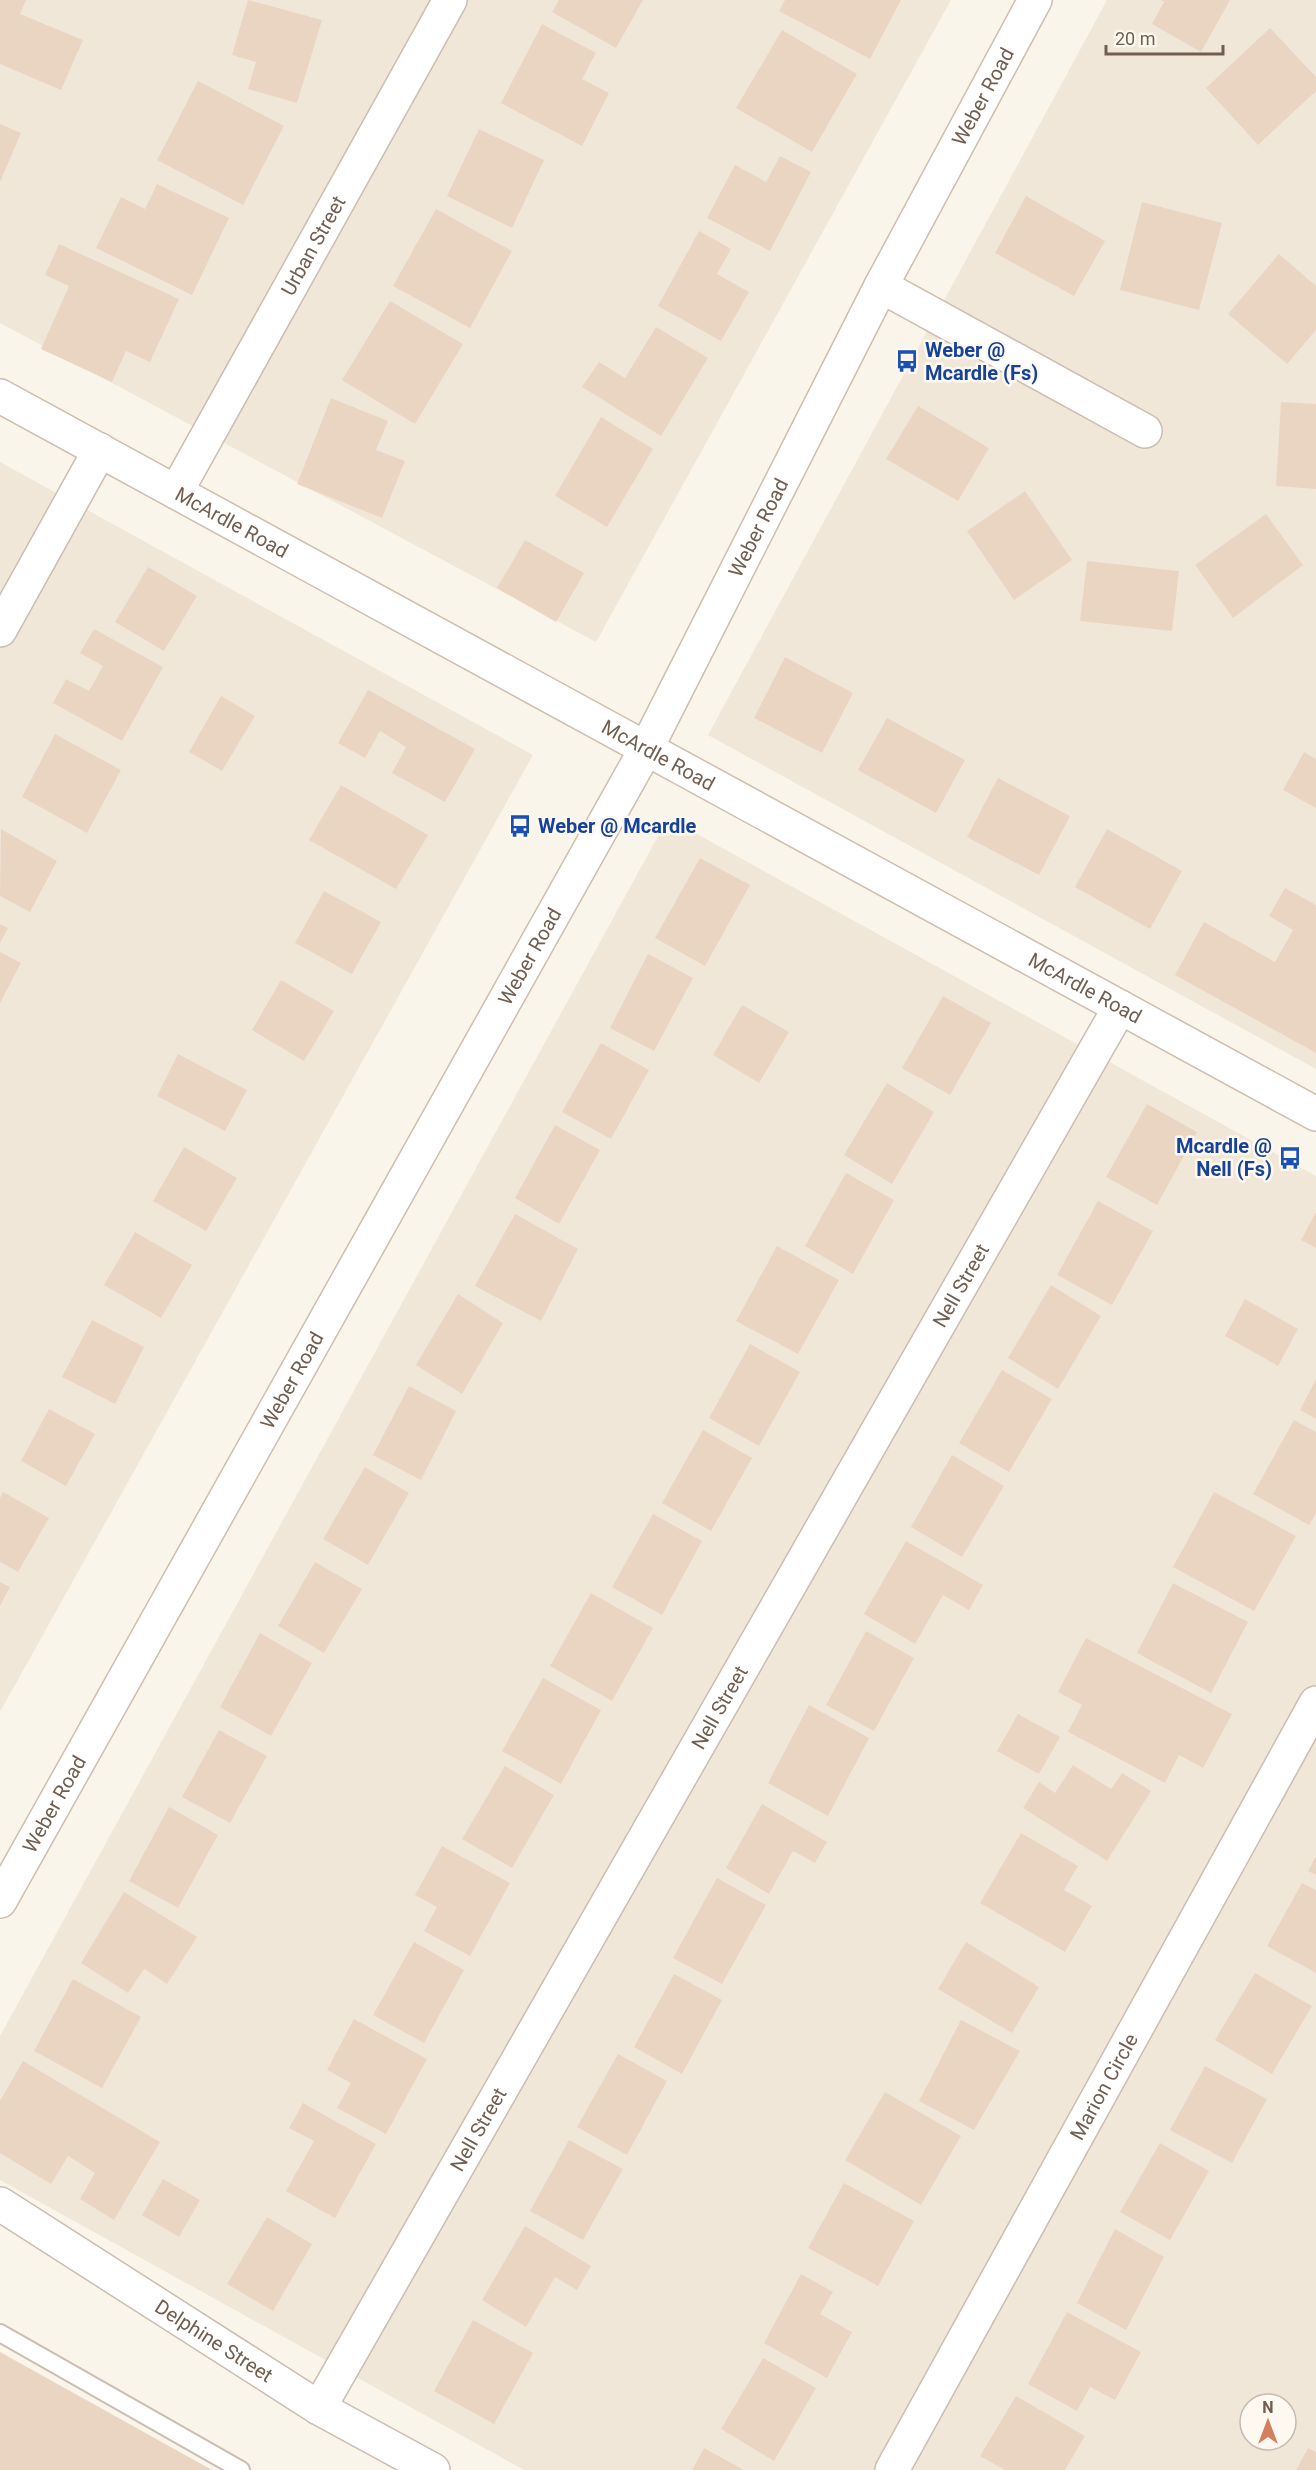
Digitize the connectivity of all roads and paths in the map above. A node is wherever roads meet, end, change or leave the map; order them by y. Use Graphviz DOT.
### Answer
graph roads {
  1 [pos="450,0"];
  2 [pos="1035,0"];
  3 [pos="881,286"];
  4 [pos="0,396"];
  5 [pos="1145,431"];
  6 [pos="100,450"];
  7 [pos="176,492"];
  8 [pos="0,630"];
  9 [pos="646,749"];
  10 [pos="1120,1008"];
  11 [pos="1316,1114"];
  12 [pos="1316,1703"];
  13 [pos="0,1901"];
  14 [pos="0,2204"];
  15 [pos="0,2332"];
  16 [pos="319,2408"];
  17 [pos="241,2470"];
  18 [pos="433,2470"];
  19 [pos="892,2470"];
  1 -- 7 [label="street, Urban Street"];
  2 -- 3 [label="street, Weber Road"];
  3 -- 5 [label="street"];
  3 -- 9 [label="street, Weber Road"];
  4 -- 6 [label="street, McArdle Road"];
  6 -- 7 [label="street, McArdle Road"];
  6 -- 8 [label="street"];
  7 -- 9 [label="street, McArdle Road"];
  9 -- 10 [label="street, McArdle Road"];
  9 -- 13 [label="street, Weber Road"];
  10 -- 11 [label="street, McArdle Road"];
  10 -- 16 [label="street, Nell Street"];
  12 -- 19 [label="street, Marion Circle"];
  14 -- 16 [label="street, Delphine Street"];
  15 -- 17 [label="lane"];
  16 -- 18 [label="street, Delphine Street"];
}
